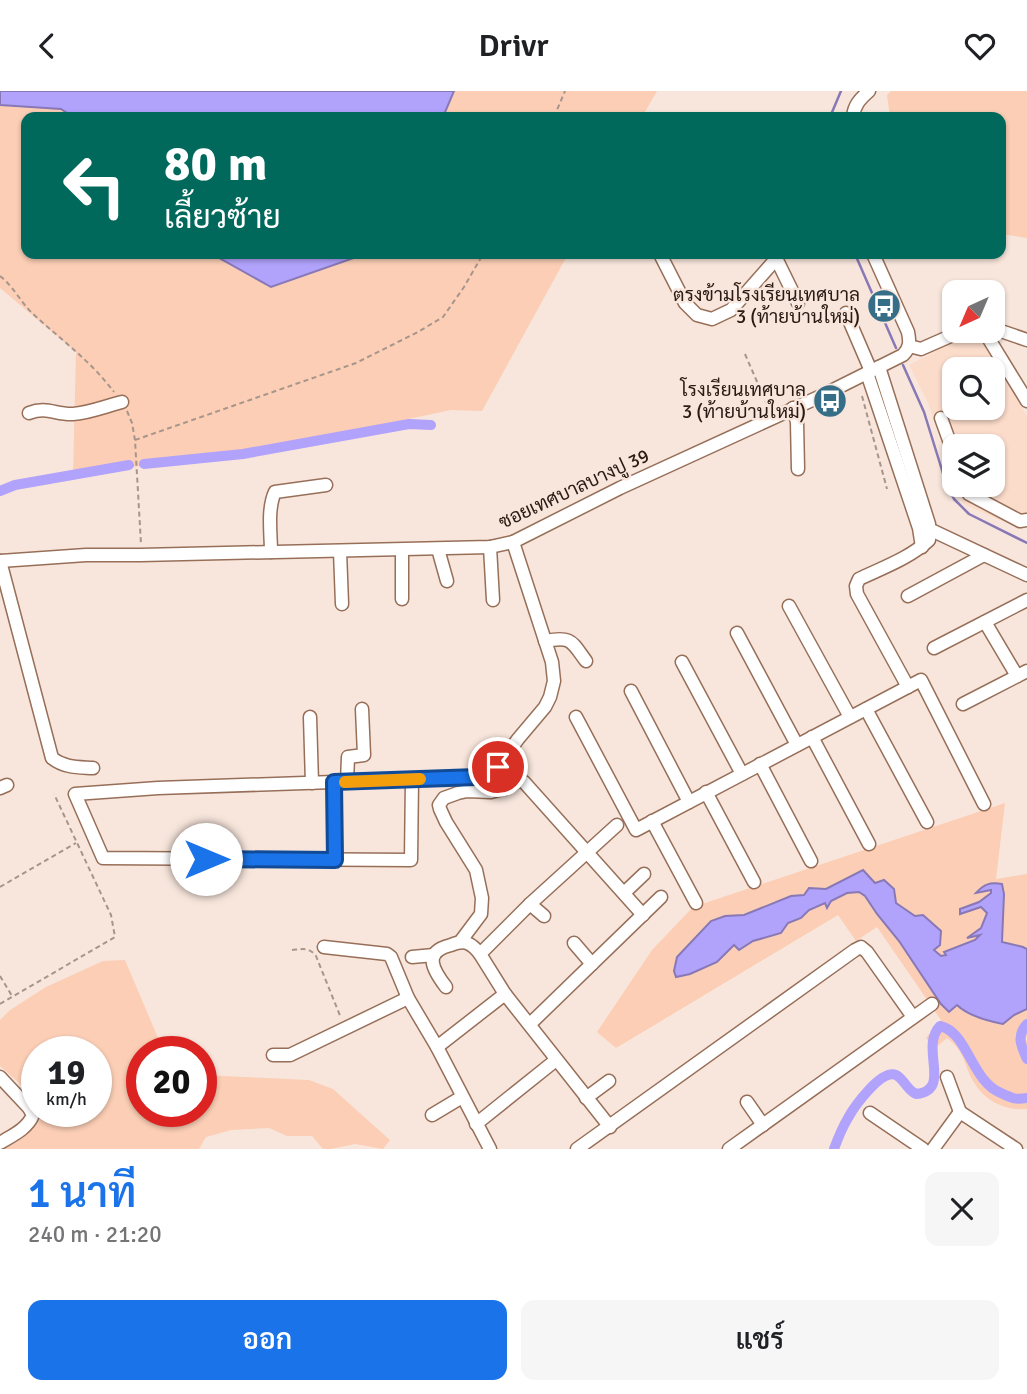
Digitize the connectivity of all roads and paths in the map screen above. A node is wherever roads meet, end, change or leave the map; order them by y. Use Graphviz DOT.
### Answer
graph roads {
  1 [pos="565,91"];
  2 [pos="869,91"];
  3 [pos="556,112"];
  4 [pos="854,112"];
  5 [pos="480,259"];
  6 [pos="663,259"];
  7 [pos="773,259"];
  8 [pos="776,259"];
  9 [pos="875,259"];
  10 [pos="798,303"];
  11 [pos="846,313"];
  12 [pos="1005,332"];
  13 [pos="942,340"];
  14 [pos="1027,340"];
  15 [pos="993,343"];
  16 [pos="909,346"];
  17 [pos="745,354"];
  18 [pos="869,372"];
  19 [pos="1027,401"];
  20 [pos="122,402"];
  21 [pos="793,408"];
  22 [pos="29,413"];
  23 [pos="772,418"];
  24 [pos="941,418"];
  25 [pos="947,434"];
  26 [pos="135,440"];
  27 [pos="798,469"];
  28 [pos="326,485"];
  29 [pos="887,489"];
  30 [pos="975,497"];
  31 [pos="1027,520"];
  32 [pos="929,529"];
  33 [pos="513,542"];
  34 [pos="490,547"];
  35 [pos="922,547"];
  36 [pos="438,549"];
  37 [pos="402,550"];
  38 [pos="340,551"];
  39 [pos="271,552"];
  40 [pos="984,555"];
  41 [pos="0,561"];
  42 [pos="1027,575"];
  43 [pos="447,581"];
  44 [pos="908,596"];
  45 [pos="402,599"];
  46 [pos="493,600"];
  47 [pos="1027,600"];
  48 [pos="342,604"];
  49 [pos="789,605"];
  50 [pos="985,622"];
  51 [pos="737,633"];
  52 [pos="545,642"];
  53 [pos="934,648"];
  54 [pos="586,661"];
  55 [pos="682,662"];
  56 [pos="1022,673"];
  57 [pos="908,687"];
  58 [pos="631,691"];
  59 [pos="963,704"];
  60 [pos="362,709"];
  61 [pos="866,709"];
  62 [pos="310,717"];
  63 [pos="576,717"];
  64 [pos="850,717"];
  65 [pos="812,737"];
  66 [pos="797,745"];
  67 [pos="760,764"];
  68 [pos="93,768"];
  69 [pos="742,774"];
  70 [pos="412,779"];
  71 [pos="341,782"];
  72 [pos="312,783"];
  73 [pos="706,792"];
  74 [pos="54,795"];
  75 [pos="688,802"];
  76 [pos="985,804"];
  77 [pos="652,821"];
  78 [pos="927,823"];
  79 [pos="617,825"];
  80 [pos="77,842"];
  81 [pos="869,844"];
  82 [pos="589,852"];
  83 [pos="335,860"];
  84 [pos="811,861"];
  85 [pos="644,874"];
  86 [pos="754,882"];
  87 [pos="0,887"];
  88 [pos="624,893"];
  89 [pos="662,897"];
  90 [pos="696,903"];
  91 [pos="530,904"];
  92 [pos="643,915"];
  93 [pos="544,916"];
  94 [pos="460,942"];
  95 [pos="573,943"];
  96 [pos="324,947"];
  97 [pos="292,950"];
  98 [pos="480,954"];
  99 [pos="433,955"];
  100 [pos="412,957"];
  101 [pos="592,964"];
  102 [pos="0,976"];
  103 [pos="446,987"];
  104 [pos="505,994"];
  105 [pos="12,996"];
  106 [pos="408,998"];
  107 [pos="932,1003"];
  108 [pos="0,1004"];
  109 [pos="913,1017"];
  110 [pos="530,1024"];
  111 [pos="346,1029"];
  112 [pos="437,1047"];
  113 [pos="273,1055"];
  114 [pos="556,1060"];
  115 [pos="0,1077"];
  116 [pos="947,1077"];
  117 [pos="609,1081"];
  118 [pos="462,1097"];
  119 [pos="586,1098"];
  120 [pos="747,1102"];
  121 [pos="960,1112"];
  122 [pos="870,1113"];
  123 [pos="432,1115"];
  124 [pos="477,1124"];
  125 [pos="763,1125"];
  126 [pos="610,1127"];
  127 [pos="0,1143"];
  128 [pos="490,1149"];
  129 [pos="577,1149"];
  130 [pos="729,1149"];
  131 [pos="923,1149"];
  132 [pos="933,1149"];
  133 [pos="1016,1149"];
  1 -- 3 [label="path"];
  2 -- 4 [label="street"];
  5 -- 26 [label="path"];
  6 -- 7 [label="street"];
  8 -- 10 [label="street"];
  9 -- 16 [label="street"];
  11 -- 18 [label="street"];
  12 -- 14 [label="street"];
  13 -- 16 [label="street"];
  15 -- 19 [label="street"];
  16 -- 18 [label="street, ซอยเทศบาลบางปู 39"];
  17 -- 23 [label="path"];
  18 -- 21 [label="street, ซอยเทศบาลบางปู 39"];
  18 -- 29 [label="path"];
  18 -- 32 [label="street"];
  18 -- 35 [label="street"];
  20 -- 22 [label="street"];
  21 -- 23 [label="street, ซอยเทศบาลบางปู 39"];
  21 -- 27 [label="street"];
  23 -- 33 [label="street, ซอยเทศบาลบางปู 39"];
  24 -- 25 [label="street"];
  28 -- 39 [label="street"];
  30 -- 31 [label="street"];
  32 -- 35 [label="street"];
  32 -- 40 [label="street"];
  33 -- 34 [label="street, ซอยเทศบาลบางปู 39"];
  33 -- 52 [label="street"];
  34 -- 36 [label="street, ซอยเทศบาลบางปู 39"];
  34 -- 46 [label="street"];
  35 -- 57 [label="street"];
  36 -- 37 [label="street, ซอยเทศบาลบางปู 39"];
  36 -- 43 [label="street"];
  37 -- 38 [label="street, ซอยเทศบาลบางปู 39"];
  37 -- 45 [label="street"];
  38 -- 39 [label="street, ซอยเทศบาลบางปู 39"];
  38 -- 48 [label="street"];
  39 -- 41 [label="street, ซอยเทศบาลบางปู 39"];
  40 -- 42 [label="street"];
  40 -- 44 [label="street"];
  41 -- 68 [label="street"];
  47 -- 50 [label="street"];
  49 -- 64 [label="street"];
  50 -- 53 [label="street"];
  50 -- 56 [label="street"];
  51 -- 66 [label="street"];
  52 -- 54 [label="street"];
  52 -- 70 [label="street"];
  55 -- 69 [label="street"];
  56 -- 59 [label="street"];
  57 -- 61 [label="street"];
  57 -- 76 [label="street"];
  58 -- 75 [label="street"];
  60 -- 71 [label="street"];
  61 -- 64 [label="street"];
  61 -- 78 [label="street"];
  62 -- 72 [label="street"];
  63 -- 77 [label="street"];
  64 -- 65 [label="street"];
  65 -- 66 [label="street"];
  65 -- 81 [label="street"];
  66 -- 67 [label="street"];
  67 -- 69 [label="street"];
  67 -- 84 [label="street"];
  69 -- 73 [label="street"];
  70 -- 71 [label="street"];
  70 -- 83 [label="street"];
  71 -- 72 [label="street"];
  71 -- 83 [label="street"];
  72 -- 83 [label="street"];
  73 -- 75 [label="street"];
  73 -- 86 [label="street"];
  74 -- 80 [label="path"];
  75 -- 77 [label="street"];
  77 -- 90 [label="street"];
  79 -- 82 [label="street"];
  80 -- 87 [label="path"];
  80 -- 105 [label="path"];
  82 -- 88 [label="street"];
  82 -- 91 [label="street"];
  82 -- 94 [label="street"];
  85 -- 88 [label="street"];
  88 -- 92 [label="street"];
  89 -- 92 [label="street"];
  91 -- 93 [label="street"];
  91 -- 98 [label="street"];
  92 -- 101 [label="street"];
  94 -- 98 [label="street"];
  94 -- 99 [label="street"];
  95 -- 101 [label="street"];
  96 -- 106 [label="street"];
  97 -- 111 [label="path"];
  98 -- 104 [label="street"];
  99 -- 100 [label="street"];
  99 -- 103 [label="street"];
  101 -- 110 [label="street"];
  102 -- 105 [label="path"];
  104 -- 110 [label="street"];
  104 -- 112 [label="street"];
  105 -- 108 [label="path"];
  106 -- 111 [label="street"];
  106 -- 112 [label="street"];
  107 -- 109 [label="street"];
  109 -- 125 [label="street"];
  109 -- 126 [label="street"];
  110 -- 114 [label="street"];
  111 -- 113 [label="street"];
  112 -- 118 [label="street"];
  114 -- 119 [label="street"];
  114 -- 124 [label="street"];
  115 -- 127 [label="street"];
  116 -- 121 [label="street"];
  117 -- 119 [label="street"];
  118 -- 123 [label="street"];
  118 -- 124 [label="street"];
  119 -- 126 [label="street"];
  120 -- 125 [label="street"];
  121 -- 132 [label="street"];
  121 -- 133 [label="street"];
  122 -- 131 [label="street"];
  124 -- 128 [label="street"];
  125 -- 130 [label="street"];
  126 -- 129 [label="street"];
}
